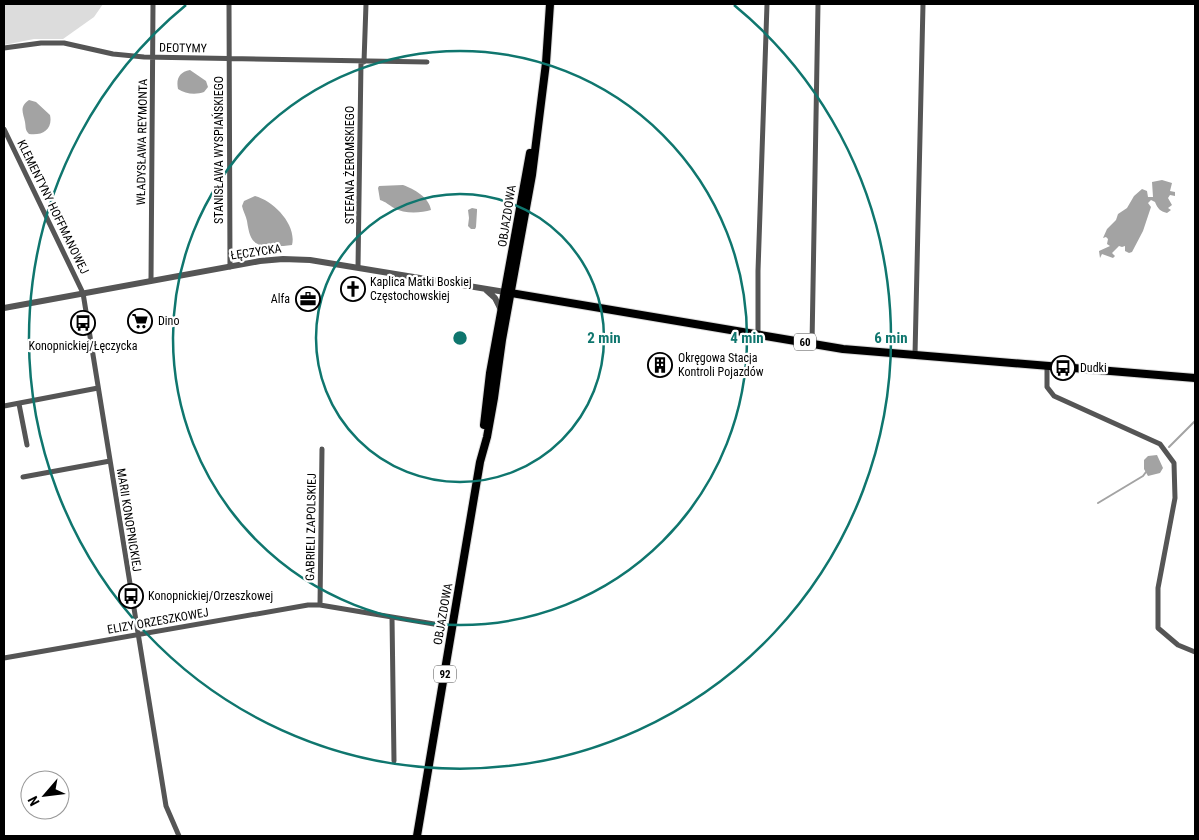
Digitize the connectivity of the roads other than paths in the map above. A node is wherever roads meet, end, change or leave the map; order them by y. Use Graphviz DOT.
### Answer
graph roads {
  1 [pos="153,4"];
  2 [pos="229,4"];
  3 [pos="366,4"];
  4 [pos="550,4"];
  5 [pos="767,4"];
  6 [pos="818,4"];
  7 [pos="924,4"];
  8 [pos="4,48"];
  9 [pos="153,57"];
  10 [pos="230,59"];
  11 [pos="362,62"];
  12 [pos="427,62"];
  13 [pos="4,129"];
  14 [pos="230,267"];
  15 [pos="358,267"];
  16 [pos="151,281"];
  17 [pos="484,288"];
  18 [pos="508,292"];
  19 [pos="83,293"];
  20 [pos="4,308"];
  21 [pos="502,313"];
  22 [pos="758,334"];
  23 [pos="812,344"];
  24 [pos="915,355"];
  25 [pos="1047,367"];
  26 [pos="1195,378"];
  27 [pos="98,388"];
  28 [pos="19,404"];
  29 [pos="4,406"];
  30 [pos="26,446"];
  31 [pos="322,449"];
  32 [pos="482,456"];
  33 [pos="110,461"];
  34 [pos="23,478"];
  35 [pos="320,605"];
  36 [pos="392,617"];
  37 [pos="434,624"];
  38 [pos="137,635"];
  39 [pos="1195,652"];
  40 [pos="4,658"];
  41 [pos="394,761"];
  42 [pos="179,836"];
  43 [pos="417,836"];
  1 -- 9 [label="street, WŁADYSŁAWA REYMONTA"];
  2 -- 10 [label="street, STANISŁAWA WYSPIAŃSKIEGO"];
  3 -- 11 [label="street"];
  4 -- 18 [label="main road, OBJAZDOWA"];
  5 -- 22 [label="street"];
  6 -- 23 [label="street"];
  7 -- 24 [label="street"];
  8 -- 9 [label="street, DEOTYMY"];
  9 -- 10 [label="street, DEOTYMY"];
  9 -- 16 [label="street, WŁADYSŁAWA REYMONTA"];
  10 -- 11 [label="street, DEOTYMY"];
  10 -- 14 [label="street, STANISŁAWA WYSPIAŃSKIEGO"];
  11 -- 12 [label="street, DEOTYMY"];
  11 -- 15 [label="street, STEFANA ŻEROMSKIEGO"];
  13 -- 19 [label="street, KLEMENTYNY HOFFMANOWEJ"];
  14 -- 15 [label="street, ŁĘCZYCKA"];
  14 -- 16 [label="street, ŁĘCZYCKA"];
  15 -- 17 [label="street, ŁĘCZYCKA"];
  16 -- 19 [label="street, ŁĘCZYCKA"];
  17 -- 18 [label="street, ŁĘCZYCKA"];
  17 -- 21 [label="street"];
  18 -- 21 [label="main road, OBJAZDOWA / 92"];
  18 -- 22 [label="main road, 60"];
  18 -- 32 [label="main road, OBJAZDOWA / 92"];
  19 -- 20 [label="street, ŁĘCZYCKA"];
  19 -- 27 [label="street, MARII KONOPNICKIEJ"];
  21 -- 32 [label="main road, OBJAZDOWA / 92"];
  22 -- 23 [label="main road, 60"];
  23 -- 24 [label="main road, 60"];
  24 -- 25 [label="main road, 60"];
  25 -- 26 [label="main road, 60"];
  25 -- 39 [label="street"];
  27 -- 28 [label="street"];
  27 -- 33 [label="street, MARII KONOPNICKIEJ"];
  28 -- 29 [label="street"];
  28 -- 30 [label="street"];
  31 -- 35 [label="street, GABRIELI ZAPOLSKIEJ"];
  32 -- 43 [label="main road, OBJAZDOWA / 92"];
  33 -- 34 [label="street"];
  33 -- 38 [label="street, MARII KONOPNICKIEJ"];
  35 -- 36 [label="street, ELIZY ORZESZKOWEJ"];
  35 -- 38 [label="street, ELIZY ORZESZKOWEJ"];
  36 -- 37 [label="street, ELIZY ORZESZKOWEJ"];
  36 -- 41 [label="street"];
  38 -- 40 [label="street, ELIZY ORZESZKOWEJ"];
  38 -- 42 [label="street, MARII KONOPNICKIEJ"];
}
